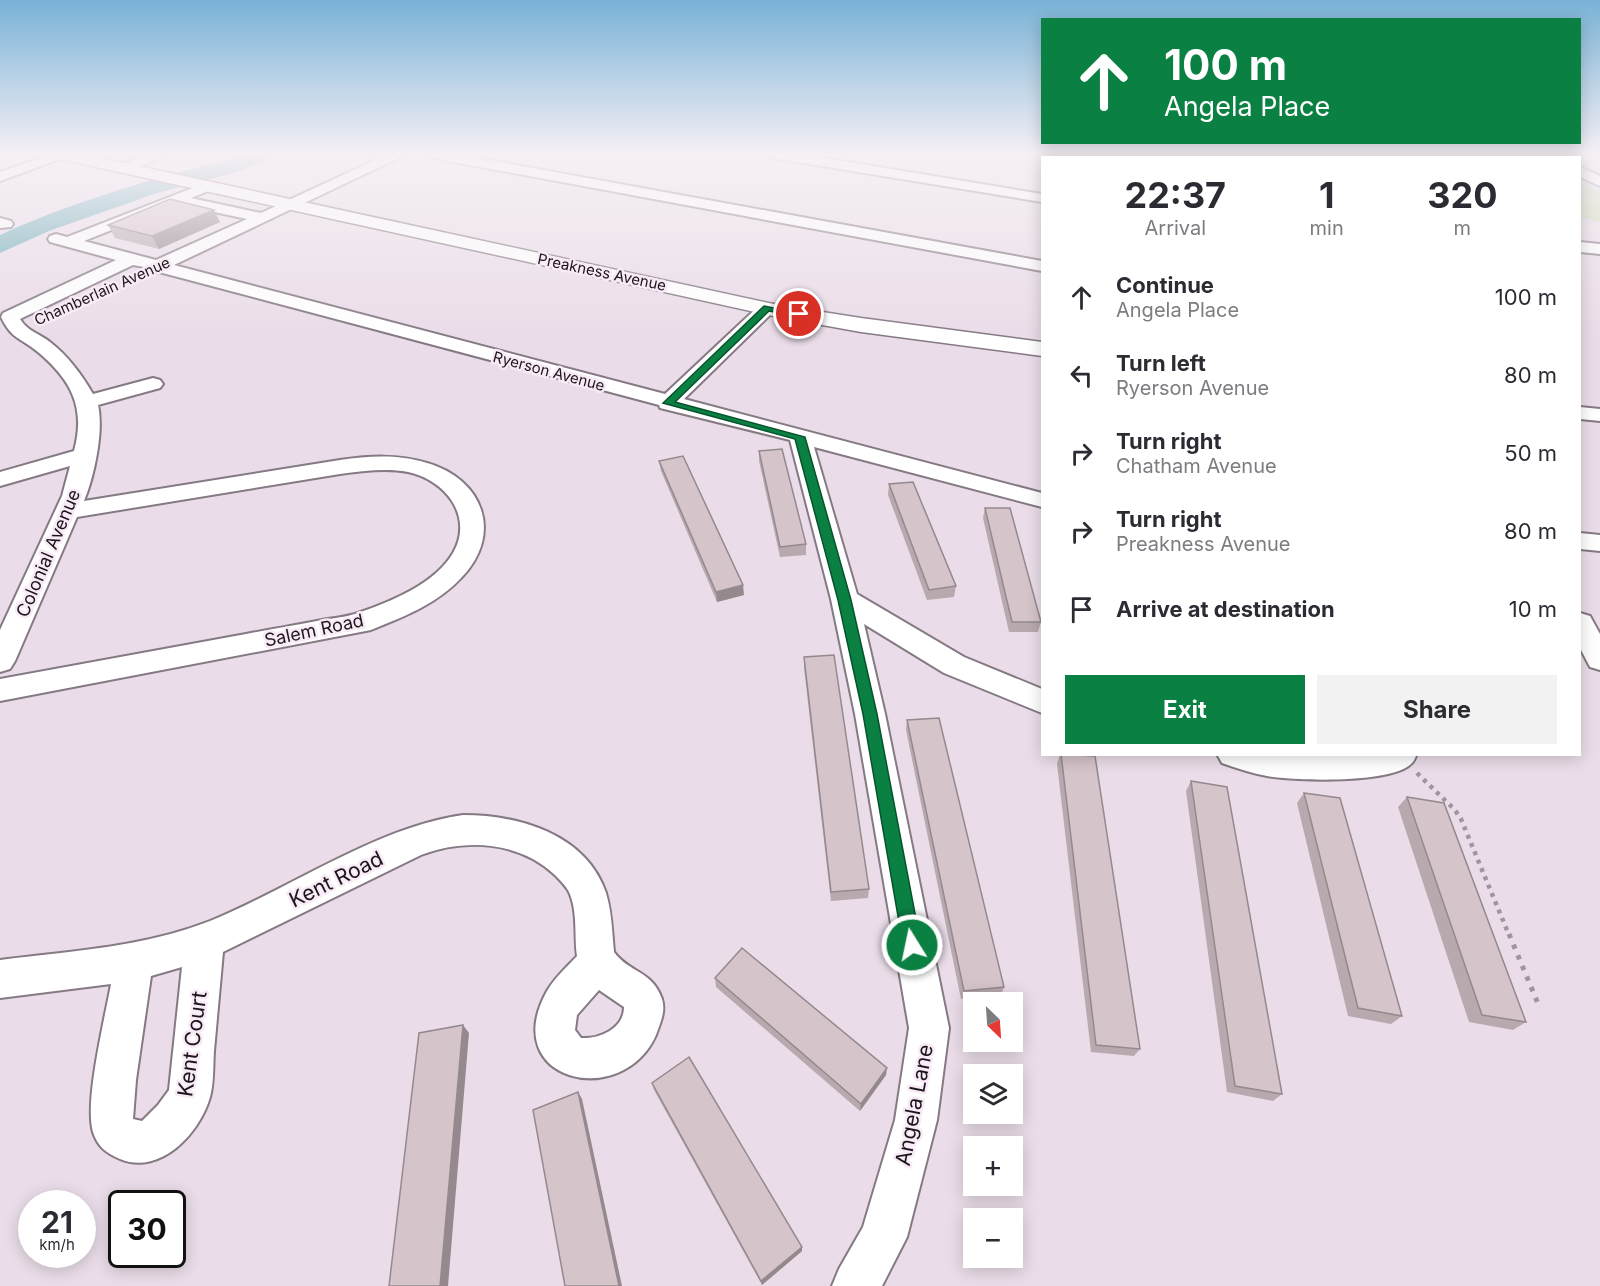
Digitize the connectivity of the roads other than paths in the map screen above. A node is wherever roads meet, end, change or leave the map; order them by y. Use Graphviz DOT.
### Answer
graph roads {
  1 [pos="135,214"];
  2 [pos="245,214"];
  3 [pos="273,214"];
  4 [pos="334,214"];
  5 [pos="759,214"];
  6 [pos="264,218"];
  7 [pos="1581,247"];
  8 [pos="1600,249"];
  9 [pos="158,266"];
  10 [pos="1041,266"];
  11 [pos="125,276"];
  12 [pos="90,279"];
  13 [pos="767,308"];
  14 [pos="5,319"];
  15 [pos="1041,349"];
  16 [pos="153,384"];
  17 [pos="87,402"];
  18 [pos="668,403"];
  19 [pos="1581,413"];
  20 [pos="1600,415"];
  21 [pos="800,437"];
  22 [pos="84,455"];
  23 [pos="0,479"];
  24 [pos="1041,500"];
  25 [pos="68,511"];
  26 [pos="1581,541"];
  27 [pos="1600,543"];
  28 [pos="845,600"];
  29 [pos="23,613"];
  30 [pos="1581,625"];
  31 [pos="0,628"];
  32 [pos="1600,659"];
  33 [pos="0,661"];
  34 [pos="0,690"];
  35 [pos="1041,701"];
  36 [pos="1242,756"];
  37 [pos="1398,757"];
  38 [pos="205,940"];
  39 [pos="134,961"];
  40 [pos="597,961"];
  41 [pos="0,979"];
  42 [pos="856,1286"];
  1 -- 11 [label="street, Ryerson Avenue"];
  2 -- 6 [label="street"];
  3 -- 6 [label="street, Chamberlain Avenue"];
  4 -- 13 [label="main road, Preakness Avenue"];
  5 -- 10 [label="street"];
  6 -- 9 [label="street, Chamberlain Avenue"];
  7 -- 8 [label="street"];
  9 -- 11 [label="street, Ryerson Avenue"];
  9 -- 18 [label="street, Ryerson Avenue"];
  11 -- 12 [label="street"];
  11 -- 12 [label="street"];
  11 -- 14 [label="street, Chamberlain Avenue"];
  12 -- 14 [label="street"];
  13 -- 15 [label="main road, Preakness Avenue"];
  13 -- 18 [label="street"];
  14 -- 17 [label="street, Colonial Avenue"];
  16 -- 17 [label="street"];
  17 -- 22 [label="street, Colonial Avenue"];
  18 -- 21 [label="street, Ryerson Avenue"];
  19 -- 20 [label="street"];
  21 -- 24 [label="street, Ryerson Avenue"];
  21 -- 28 [label="street, Angela Lane"];
  22 -- 23 [label="street"];
  22 -- 25 [label="street, Colonial Avenue"];
  25 -- 29 [label="street, Colonial Avenue"];
  25 -- 34 [label="street, Salem Road"];
  26 -- 27 [label="street"];
  28 -- 35 [label="street"];
  28 -- 42 [label="street, Angela Lane"];
  29 -- 31 [label="street"];
  29 -- 33 [label="street, Colonial Avenue"];
  30 -- 32 [label="street"];
  36 -- 37 [label="street"];
  38 -- 39 [label="street, Kent Road"];
  38 -- 39 [label="street, Kent Court"];
  38 -- 40 [label="street, Kent Road"];
  39 -- 41 [label="street, Kent Road"];
}
